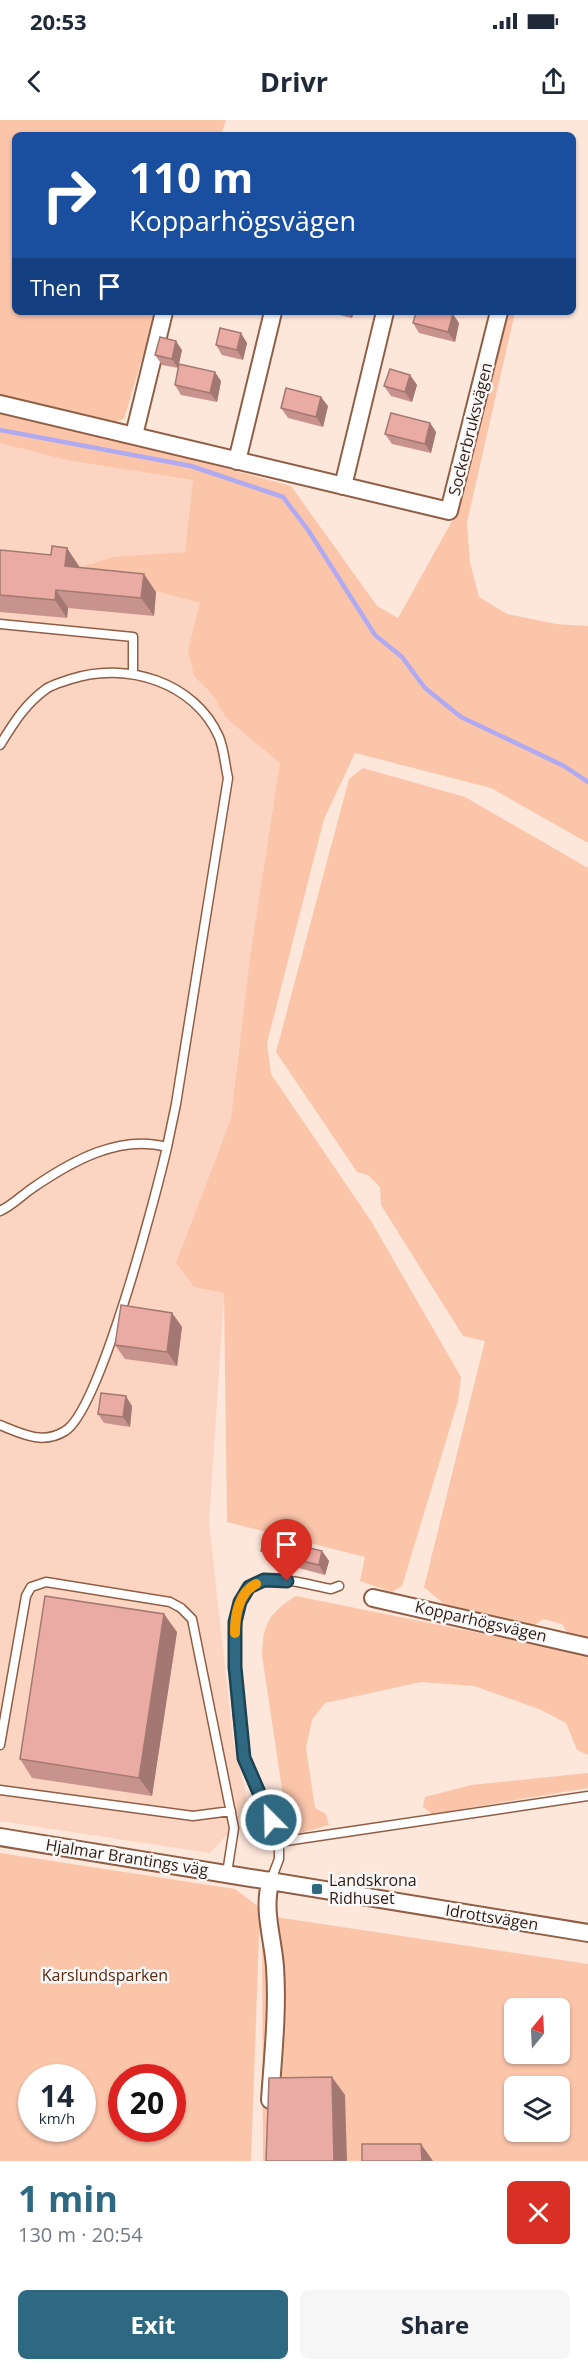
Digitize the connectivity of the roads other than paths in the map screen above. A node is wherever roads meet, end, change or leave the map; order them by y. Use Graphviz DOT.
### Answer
graph roads {
  1 [pos="163,315"];
  2 [pos="272,315"];
  3 [pos="384,315"];
  4 [pos="498,315"];
  5 [pos="0,404"];
  6 [pos="134,435"];
  7 [pos="237,461"];
  8 [pos="343,486"];
  9 [pos="0,624"];
  10 [pos="133,673"];
  11 [pos="0,745"];
  12 [pos="167,1147"];
  13 [pos="0,1211"];
  14 [pos="0,1425"];
  15 [pos="339,1586"];
  16 [pos="373,1598"];
  17 [pos="588,1647"];
  18 [pos="0,1745"];
  19 [pos="0,1790"];
  20 [pos="588,1796"];
  21 [pos="231,1811"];
  22 [pos="0,1837"];
  23 [pos="279,1842"];
  24 [pos="227,1873"];
  25 [pos="253,1877"];
  26 [pos="272,1880"];
  27 [pos="588,1933"];
  28 [pos="269,2118"];
  1 -- 6 [label="street"];
  2 -- 7 [label="street"];
  3 -- 8 [label="street"];
  4 -- 8 [label="street, Sockerbruksvägen"];
  5 -- 6 [label="street, Sockerbruksvägen"];
  6 -- 7 [label="street, Sockerbruksvägen"];
  7 -- 8 [label="street, Sockerbruksvägen"];
  9 -- 10 [label="lane"];
  10 -- 11 [label="lane"];
  10 -- 12 [label="lane"];
  12 -- 13 [label="lane"];
  12 -- 14 [label="lane"];
  15 -- 23 [label="lane"];
  16 -- 17 [label="street, Kopparhögsvägen"];
  18 -- 21 [label="lane"];
  19 -- 21 [label="lane"];
  20 -- 23 [label="lane"];
  21 -- 24 [label="lane"];
  22 -- 24 [label="street, Hjalmar Brantings väg"];
  23 -- 26 [label="lane"];
  24 -- 25 [label="street, Hjalmar Brantings väg"];
  25 -- 26 [label="street, Idrottsvägen"];
  26 -- 27 [label="street, Idrottsvägen"];
  26 -- 28 [label="street"];
}
